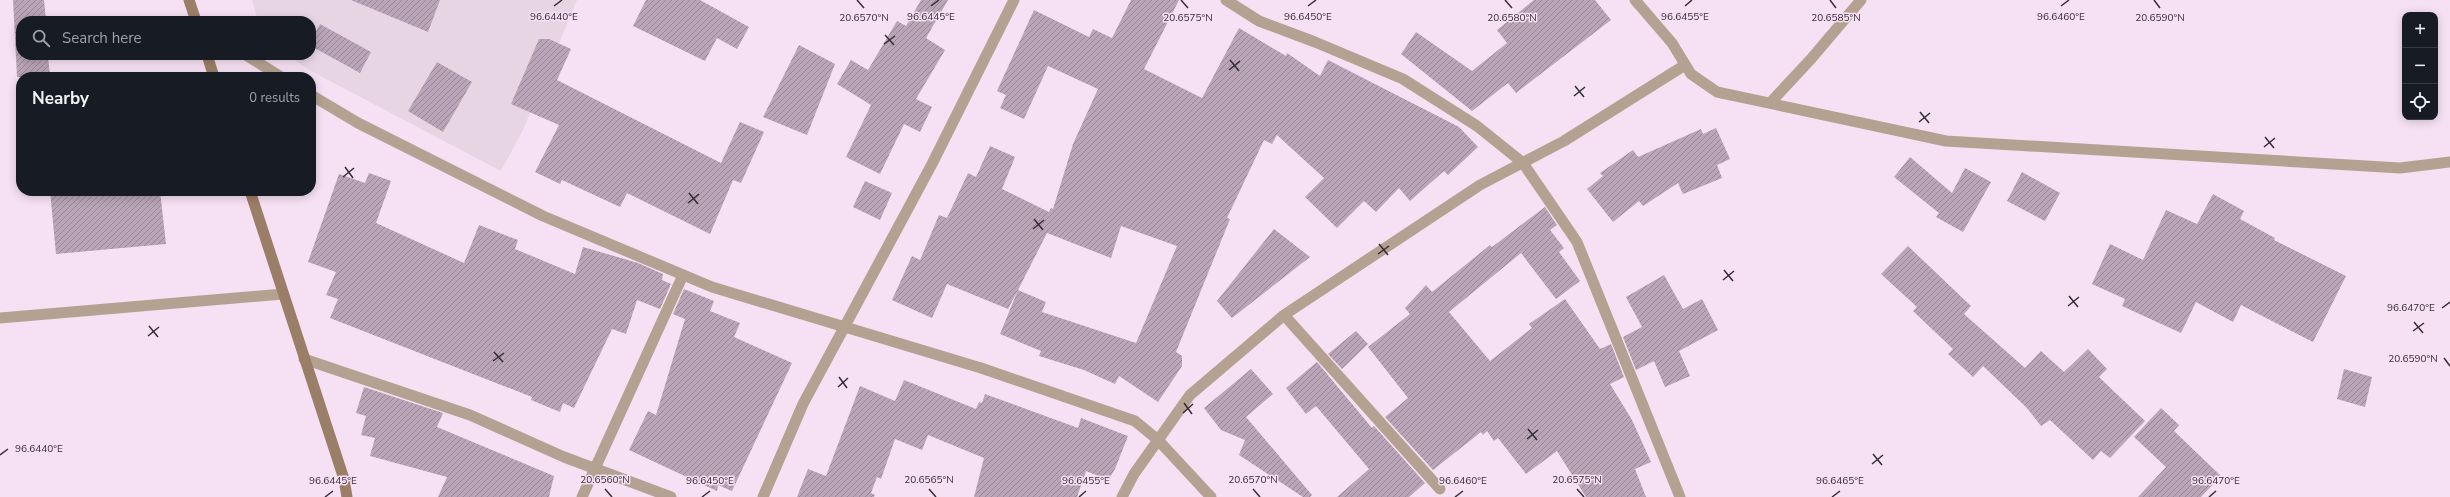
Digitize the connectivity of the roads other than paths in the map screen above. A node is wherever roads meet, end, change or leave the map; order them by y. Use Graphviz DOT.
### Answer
graph roads {
  1 [pos="189,0"];
  2 [pos="1014,0"];
  3 [pos="1226,0"];
  4 [pos="1635,0"];
  5 [pos="1862,0"];
  6 [pos="194,16"];
  7 [pos="209,60"];
  8 [pos="254,60"];
  9 [pos="1685,65"];
  10 [pos="212,72"];
  11 [pos="273,72"];
  12 [pos="316,98"];
  13 [pos="1770,103"];
  14 [pos="2450,162"];
  15 [pos="1523,163"];
  16 [pos="252,196"];
  17 [pos="683,275"];
  18 [pos="283,294"];
  19 [pos="1284,315"];
  20 [pos="0,318"];
  21 [pos="843,328"];
  22 [pos="304,359"];
  23 [pos="1158,440"];
  24 [pos="594,469"];
  25 [pos="1440,488"];
  26 [pos="348,497"];
  27 [pos="582,497"];
  28 [pos="671,497"];
  29 [pos="763,497"];
  30 [pos="1122,497"];
  31 [pos="1211,497"];
  32 [pos="1680,497"];
  1 -- 6 [label="main road"];
  2 -- 21 [label="street"];
  3 -- 15 [label="street"];
  4 -- 9 [label="street"];
  5 -- 13 [label="street"];
  7 -- 10 [label="main road"];
  8 -- 11 [label="street"];
  9 -- 13 [label="street"];
  9 -- 15 [label="street"];
  12 -- 17 [label="street"];
  13 -- 14 [label="street"];
  15 -- 19 [label="street"];
  15 -- 32 [label="street"];
  16 -- 18 [label="main road"];
  17 -- 21 [label="street"];
  17 -- 24 [label="street"];
  18 -- 20 [label="street"];
  18 -- 22 [label="main road"];
  19 -- 23 [label="street"];
  19 -- 25 [label="street"];
  21 -- 23 [label="street"];
  21 -- 29 [label="street"];
  22 -- 24 [label="street"];
  22 -- 26 [label="main road"];
  23 -- 30 [label="street"];
  23 -- 31 [label="street"];
  24 -- 27 [label="street"];
  24 -- 28 [label="street"];
}
